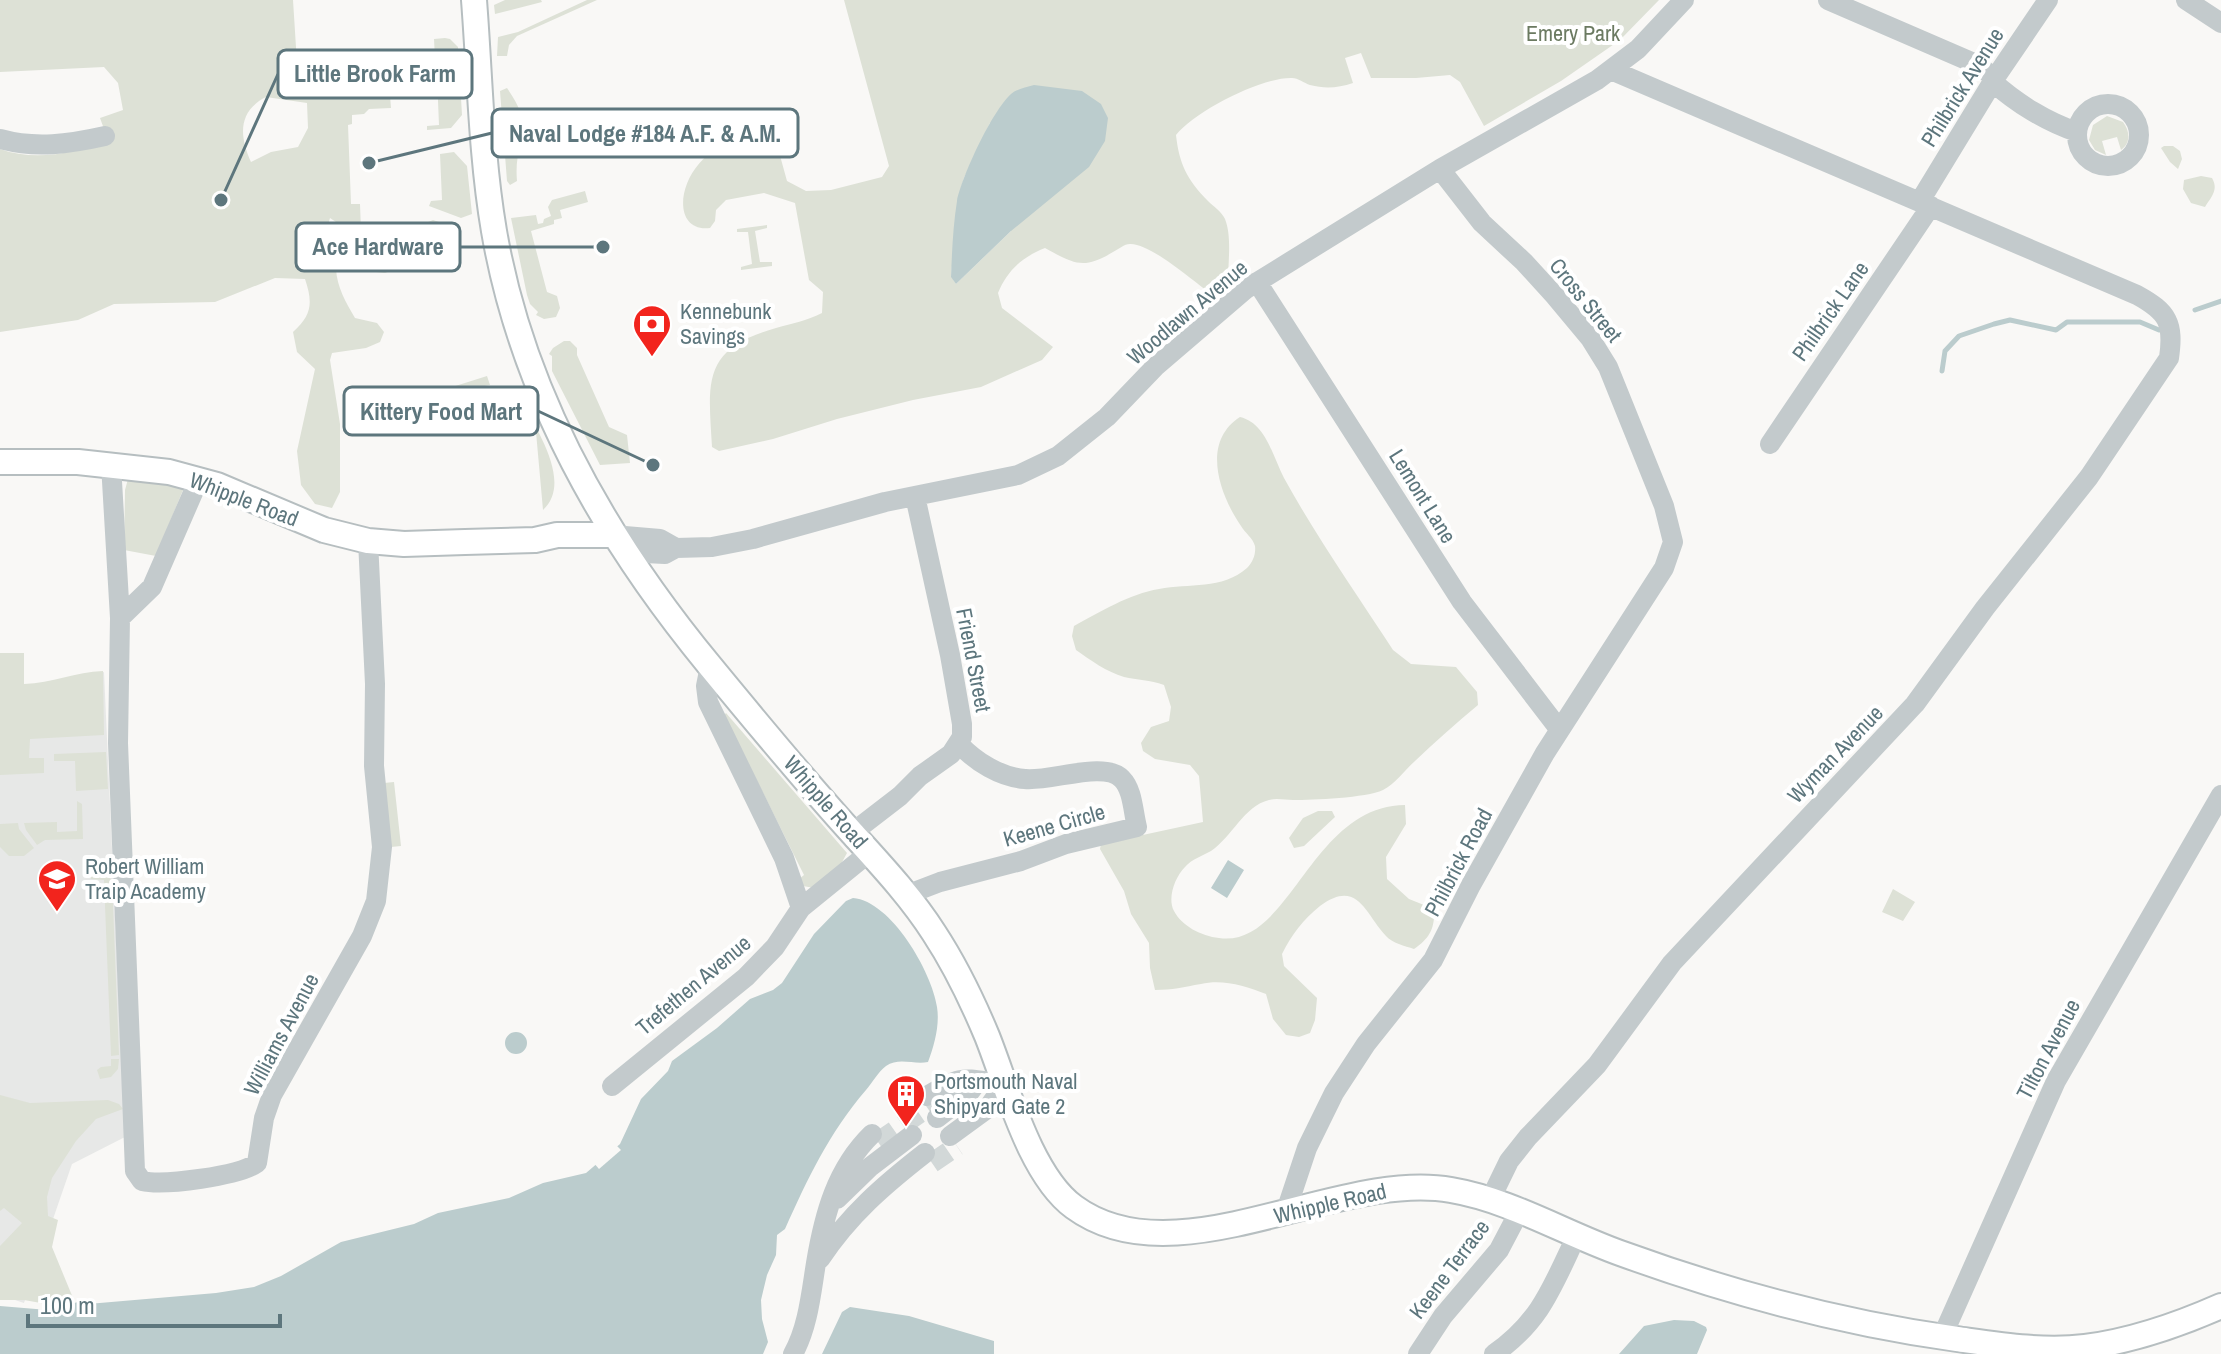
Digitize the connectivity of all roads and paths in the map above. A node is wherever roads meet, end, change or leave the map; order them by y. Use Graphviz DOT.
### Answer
graph roads {
  1 [pos="474,0"];
  2 [pos="1684,0"];
  3 [pos="1828,0"];
  4 [pos="2048,0"];
  5 [pos="2186,0"];
  6 [pos="2221,23"];
  7 [pos="1611,70"];
  8 [pos="1994,80"];
  9 [pos="2077,132"];
  10 [pos="105,136"];
  11 [pos="0,139"];
  12 [pos="1440,169"];
  13 [pos="1926,204"];
  14 [pos="1257,282"];
  15 [pos="1770,444"];
  16 [pos="0,462"];
  17 [pos="111,464"];
  18 [pos="199,479"];
  19 [pos="915,496"];
  20 [pos="1671,532"];
  21 [pos="368,541"];
  22 [pos="619,544"];
  23 [pos="120,618"];
  24 [pos="710,666"];
  25 [pos="1559,729"];
  26 [pos="959,744"];
  27 [pos="2221,795"];
  28 [pos="852,833"];
  29 [pos="870,852"];
  30 [pos="906,895"];
  31 [pos="801,908"];
  32 [pos="1005,1084"];
  33 [pos="612,1086"];
  34 [pos="932,1106"];
  35 [pos="912,1135"];
  36 [pos="875,1138"];
  37 [pos="954,1141"];
  38 [pos="929,1158"];
  39 [pos="1490,1200"];
  40 [pos="828,1208"];
  41 [pos="1519,1212"];
  42 [pos="1285,1214"];
  43 [pos="1576,1237"];
  44 [pos="816,1266"];
  45 [pos="2221,1306"];
  46 [pos="1942,1337"];
  47 [pos="793,1354"];
  48 [pos="1418,1354"];
  49 [pos="1494,1354"];
  1 -- 22 [label="main road"];
  2 -- 7 [label="street, Woodlawn Avenue"];
  3 -- 8 [label="street"];
  4 -- 8 [label="street, Philbrick Avenue"];
  5 -- 6 [label="street"];
  7 -- 12 [label="street, Woodlawn Avenue"];
  7 -- 13 [label="street"];
  8 -- 9 [label="street"];
  8 -- 13 [label="street, Philbrick Avenue"];
  10 -- 11 [label="street"];
  12 -- 14 [label="street, Woodlawn Avenue"];
  12 -- 20 [label="street, Cross Street"];
  13 -- 15 [label="street, Philbrick Lane"];
  13 -- 39 [label="street, Wyman Avenue"];
  14 -- 19 [label="street, Woodlawn Avenue"];
  14 -- 25 [label="street, Lemont Lane"];
  16 -- 17 [label="main road, Whipple Road"];
  17 -- 18 [label="main road, Whipple Road"];
  17 -- 23 [label="street, Williams Avenue"];
  18 -- 21 [label="main road, Whipple Road"];
  18 -- 23 [label="street"];
  19 -- 22 [label="street, Woodlawn Avenue"];
  19 -- 26 [label="street, Friend Street"];
  20 -- 25 [label="street, Philbrick Road"];
  21 -- 22 [label="main road, Whipple Road"];
  21 -- 23 [label="street, Williams Avenue"];
  22 -- 24 [label="main road, Whipple Road"];
  24 -- 28 [label="main road, Whipple Road"];
  24 -- 31 [label="street"];
  25 -- 42 [label="street, Philbrick Road"];
  26 -- 28 [label="street, Friend Street"];
  26 -- 30 [label="street, Keene Circle"];
  27 -- 46 [label="street, Tilton Avenue"];
  28 -- 29 [label="main road, Whipple Road"];
  29 -- 30 [label="main road, Whipple Road"];
  29 -- 31 [label="street, Trefethen Avenue"];
  30 -- 32 [label="main road, Whipple Road"];
  31 -- 33 [label="street, Trefethen Avenue"];
  32 -- 34 [label="street"];
  32 -- 37 [label="street"];
  32 -- 42 [label="main road, Whipple Road"];
  35 -- 40 [label="street"];
  36 -- 40 [label="street"];
  38 -- 44 [label="street"];
  39 -- 41 [label="main road, Whipple Road"];
  39 -- 42 [label="main road, Whipple Road"];
  40 -- 44 [label="street"];
  41 -- 43 [label="main road, Whipple Road"];
  41 -- 48 [label="street, Keene Terrace"];
  43 -- 46 [label="main road, Whipple Road"];
  43 -- 49 [label="street"];
  44 -- 47 [label="street"];
  45 -- 46 [label="main road, Whipple Road"];
}
